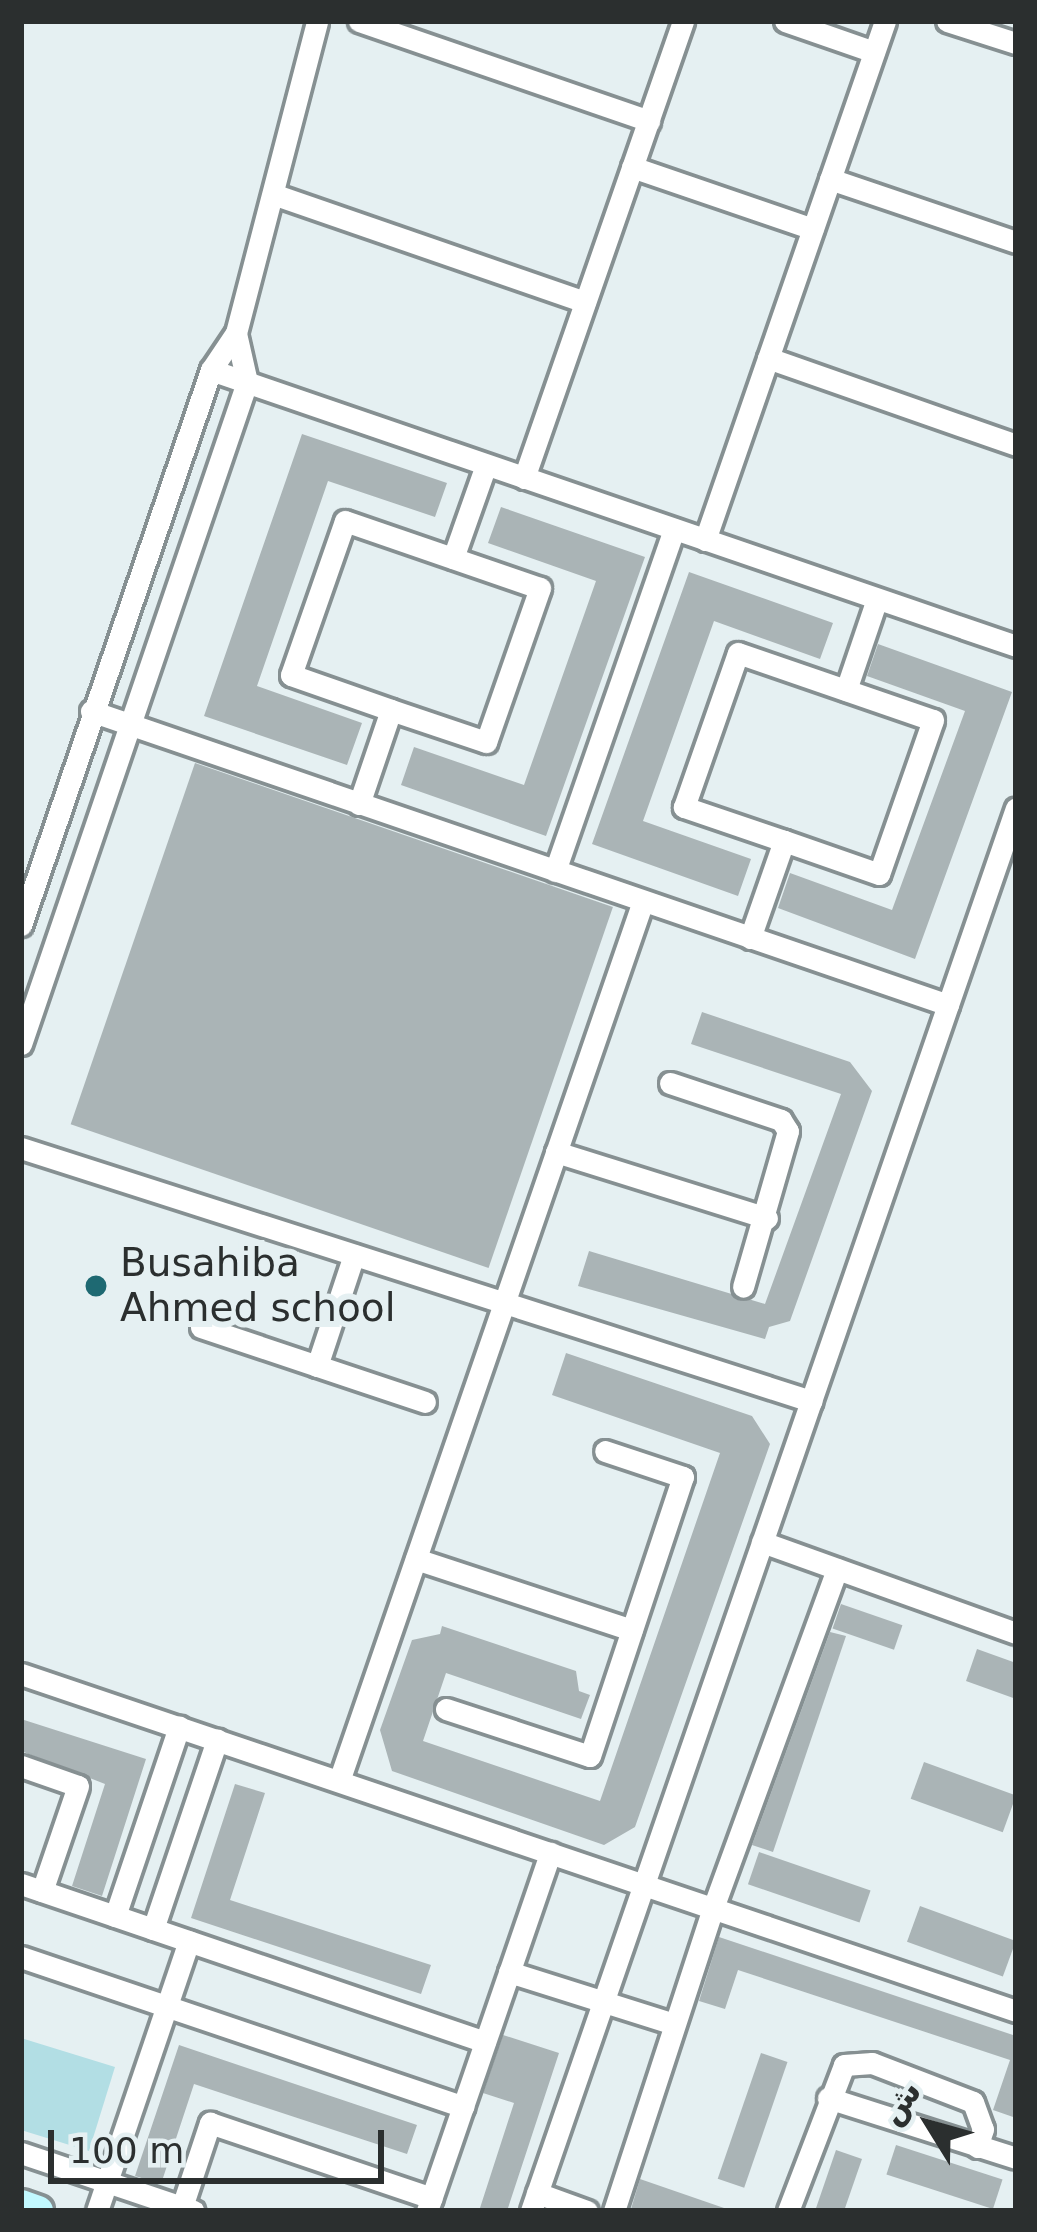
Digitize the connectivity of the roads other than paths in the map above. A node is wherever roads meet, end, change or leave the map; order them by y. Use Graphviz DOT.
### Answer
graph roads {
  1 [pos="317,21"];
  2 [pos="359,21"];
  3 [pos="683,21"];
  4 [pos="785,21"];
  5 [pos="885,21"];
  6 [pos="947,21"];
  7 [pos="1016,43"];
  8 [pos="874,52"];
  9 [pos="649,121"];
  10 [pos="632,167"];
  11 [pos="830,179"];
  12 [pos="273,194"];
  13 [pos="813,230"];
  14 [pos="1016,242"];
  15 [pos="585,302"];
  16 [pos="236,333"];
  17 [pos="768,358"];
  18 [pos="212,370"];
  19 [pos="247,382"];
  20 [pos="1016,445"];
  21 [pos="485,464"];
  22 [pos="524,478"];
  23 [pos="674,529"];
  24 [pos="705,540"];
  25 [pos="453,558"];
  26 [pos="877,599"];
  27 [pos="1016,646"];
  28 [pos="846,690"];
  29 [pos="392,710"];
  30 [pos="92,711"];
  31 [pos="131,725"];
  32 [pos="359,803"];
  33 [pos="1016,808"];
  34 [pos="784,842"];
  35 [pos="555,871"];
  36 [pos="643,901"];
  37 [pos="21,925"];
  38 [pos="750,938"];
  39 [pos="948,1005"];
  40 [pos="21,1045"];
  41 [pos="670,1083"];
  42 [pos="21,1148"];
  43 [pos="556,1152"];
  44 [pos="766,1218"];
  45 [pos="354,1255"];
  46 [pos="743,1286"];
  47 [pos="504,1304"];
  48 [pos="202,1327"];
  49 [pos="317,1366"];
  50 [pos="811,1401"];
  51 [pos="425,1402"];
  52 [pos="605,1451"];
  53 [pos="762,1542"];
  54 [pos="416,1559"];
  55 [pos="837,1569"];
  56 [pos="632,1630"];
  57 [pos="1016,1633"];
  58 [pos="21,1674"];
  59 [pos="446,1709"];
  60 [pos="179,1727"];
  61 [pos="217,1740"];
  62 [pos="21,1766"];
  63 [pos="339,1781"];
  64 [pos="550,1853"];
  65 [pos="645,1883"];
  66 [pos="32,1888"];
  67 [pos="713,1908"];
  68 [pos="115,1916"];
  69 [pos="153,1929"];
  70 [pos="189,1941"];
  71 [pos="21,1957"];
  72 [pos="509,1972"];
  73 [pos="604,2000"];
  74 [pos="167,2006"];
  75 [pos="1016,2011"];
  76 [pos="674,2024"];
  77 [pos="485,2042"];
  78 [pos="828,2098"];
  79 [pos="463,2107"];
  80 [pos="977,2147"];
  81 [pos="21,2153"];
  82 [pos="1016,2158"];
  83 [pos="106,2182"];
  84 [pos="534,2202"];
  85 [pos="430,2204"];
  86 [pos="21,2205"];
  87 [pos="188,2209"];
  88 [pos="38,2211"];
  89 [pos="97,2211"];
  90 [pos="587,2211"];
  91 [pos="614,2211"];
  92 [pos="788,2211"];
  1 -- 12 [label="street"];
  2 -- 9 [label="street"];
  3 -- 9 [label="street"];
  4 -- 8 [label="street"];
  5 -- 8 [label="street"];
  6 -- 7 [label="street"];
  8 -- 11 [label="street"];
  9 -- 10 [label="street"];
  10 -- 13 [label="street"];
  10 -- 15 [label="street"];
  11 -- 13 [label="street"];
  11 -- 14 [label="street"];
  12 -- 15 [label="street"];
  12 -- 16 [label="street"];
  13 -- 17 [label="street"];
  15 -- 22 [label="street"];
  16 -- 18 [label="street"];
  16 -- 19 [label="street"];
  17 -- 20 [label="street"];
  17 -- 24 [label="street"];
  18 -- 19 [label="street"];
  18 -- 30 [label="street"];
  19 -- 21 [label="street"];
  19 -- 31 [label="street"];
  21 -- 22 [label="street"];
  21 -- 25 [label="street"];
  22 -- 23 [label="street"];
  23 -- 24 [label="street"];
  23 -- 35 [label="street"];
  24 -- 26 [label="street"];
  25 -- 29 [label="street"];
  25 -- 29 [label="street"];
  26 -- 27 [label="street"];
  26 -- 28 [label="street"];
  28 -- 34 [label="street"];
  28 -- 34 [label="street"];
  29 -- 32 [label="street"];
  30 -- 31 [label="street"];
  30 -- 37 [label="street"];
  31 -- 32 [label="street"];
  31 -- 40 [label="street"];
  32 -- 35 [label="street"];
  33 -- 39 [label="street"];
  34 -- 38 [label="street"];
  35 -- 36 [label="street"];
  36 -- 38 [label="street"];
  36 -- 43 [label="street"];
  38 -- 39 [label="street"];
  39 -- 50 [label="street"];
  41 -- 44 [label="street"];
  42 -- 45 [label="street"];
  43 -- 44 [label="street"];
  43 -- 47 [label="street"];
  44 -- 46 [label="street"];
  45 -- 47 [label="street"];
  45 -- 49 [label="street"];
  47 -- 50 [label="street"];
  47 -- 54 [label="street"];
  48 -- 49 [label="street"];
  49 -- 51 [label="street"];
  50 -- 53 [label="street"];
  52 -- 56 [label="street"];
  53 -- 55 [label="street"];
  53 -- 65 [label="street"];
  54 -- 56 [label="street"];
  54 -- 63 [label="street"];
  55 -- 57 [label="street"];
  55 -- 67 [label="street"];
  56 -- 59 [label="street"];
  58 -- 60 [label="street"];
  60 -- 61 [label="street"];
  60 -- 68 [label="street"];
  61 -- 63 [label="street"];
  61 -- 69 [label="street"];
  62 -- 66 [label="street"];
  63 -- 64 [label="street"];
  64 -- 65 [label="street"];
  64 -- 72 [label="street"];
  65 -- 67 [label="street"];
  65 -- 73 [label="street"];
  66 -- 68 [label="street"];
  67 -- 75 [label="street"];
  67 -- 76 [label="street"];
  68 -- 69 [label="street"];
  69 -- 70 [label="street"];
  70 -- 74 [label="street"];
  70 -- 77 [label="street"];
  71 -- 74 [label="street"];
  72 -- 73 [label="street"];
  72 -- 77 [label="street"];
  73 -- 76 [label="street"];
  73 -- 84 [label="street"];
  74 -- 79 [label="street"];
  74 -- 83 [label="street"];
  76 -- 91 [label="street"];
  77 -- 79 [label="street"];
  78 -- 80 [label="street"];
  78 -- 80 [label="street"];
  78 -- 92 [label="street"];
  79 -- 85 [label="street"];
  80 -- 82 [label="street"];
  81 -- 83 [label="street"];
  83 -- 87 [label="street"];
  83 -- 89 [label="street"];
  84 -- 90 [label="street"];
  85 -- 87 [label="street"];
  86 -- 88 [label="main road"];
}
